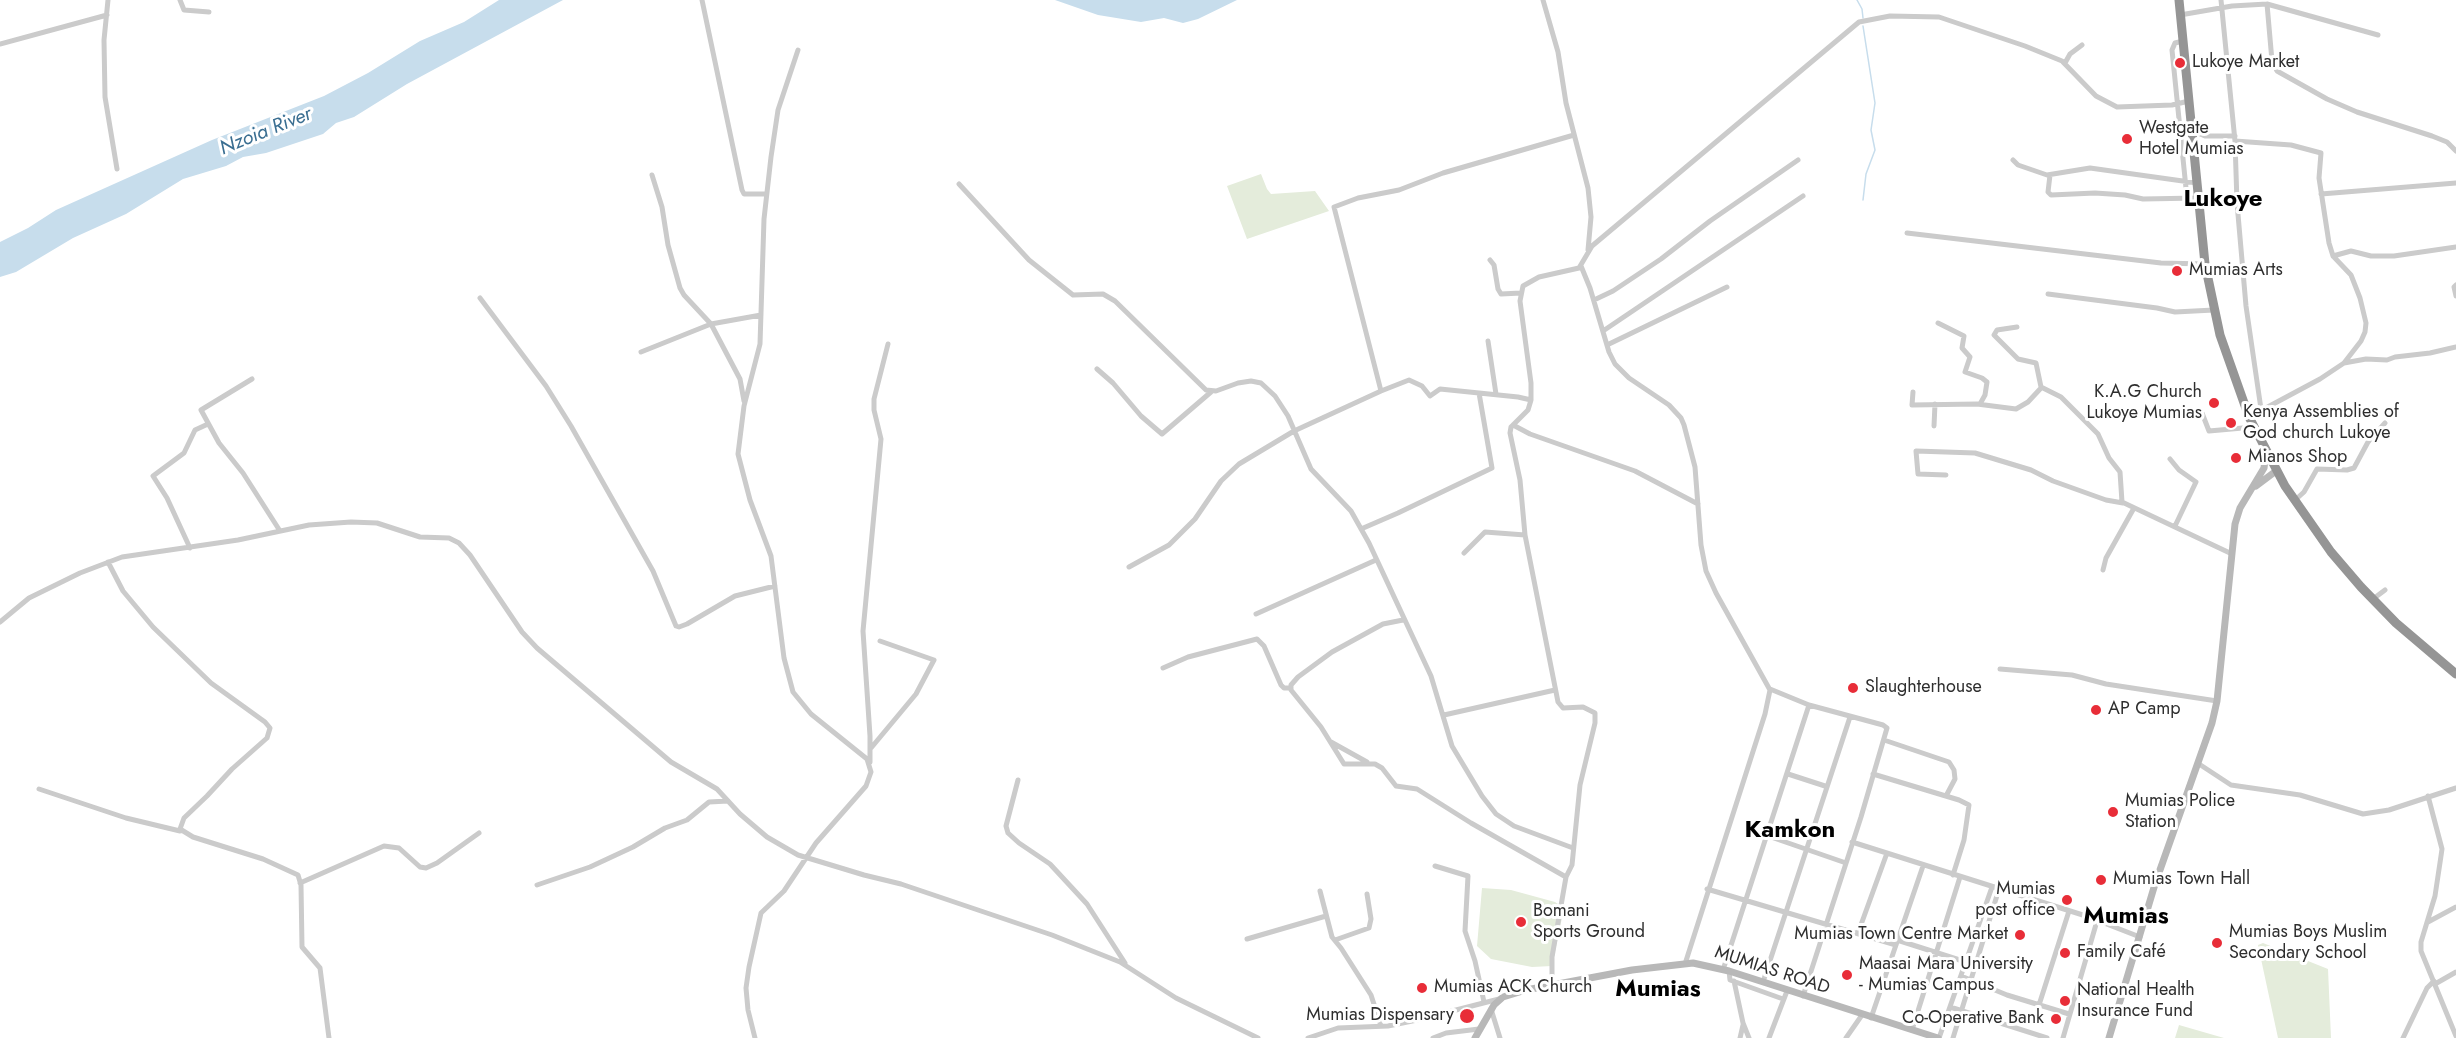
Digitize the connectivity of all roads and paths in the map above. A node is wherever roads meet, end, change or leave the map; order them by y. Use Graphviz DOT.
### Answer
graph roads {
  1 [pos="108,0"];
  2 [pos="180,0"];
  3 [pos="702,0"];
  4 [pos="1543,0"];
  5 [pos="2179,0"];
  6 [pos="2221,0"];
  7 [pos="2267,4"];
  8 [pos="2222,8"];
  9 [pos="209,12"];
  10 [pos="107,15"];
  11 [pos="2180,15"];
  12 [pos="2378,35"];
  13 [pos="2183,41"];
  14 [pos="0,44"];
  15 [pos="2082,45"];
  16 [pos="798,50"];
  17 [pos="2065,63"];
  18 [pos="2186,74"];
  19 [pos="2173,77"];
  20 [pos="2189,105"];
  21 [pos="2178,107"];
  22 [pos="2181,128"];
  23 [pos="2192,129"];
  24 [pos="1574,135"];
  25 [pos="2235,138"];
  26 [pos="2182,143"];
  27 [pos="2193,143"];
  28 [pos="2456,151"];
  29 [pos="1798,160"];
  30 [pos="2013,160"];
  31 [pos="2195,161"];
  32 [pos="2184,162"];
  33 [pos="117,169"];
  34 [pos="652,175"];
  35 [pos="2050,175"];
  36 [pos="2185,182"];
  37 [pos="2456,182"];
  38 [pos="2197,183"];
  39 [pos="959,184"];
  40 [pos="766,194"];
  41 [pos="2321,194"];
  42 [pos="1803,196"];
  43 [pos="2187,198"];
  44 [pos="2198,198"];
  45 [pos="1907,233"];
  46 [pos="2456,247"];
  47 [pos="1588,250"];
  48 [pos="2333,256"];
  49 [pos="1490,260"];
  50 [pos="2205,264"];
  51 [pos="1581,267"];
  52 [pos="2456,285"];
  53 [pos="1727,287"];
  54 [pos="1521,293"];
  55 [pos="2048,294"];
  56 [pos="2456,296"];
  57 [pos="480,298"];
  58 [pos="1594,300"];
  59 [pos="2214,310"];
  60 [pos="761,315"];
  61 [pos="1938,323"];
  62 [pos="711,324"];
  63 [pos="2017,327"];
  64 [pos="1604,331"];
  65 [pos="1488,341"];
  66 [pos="888,344"];
  67 [pos="1607,345"];
  68 [pos="2456,347"];
  69 [pos="641,352"];
  70 [pos="2344,363"];
  71 [pos="1097,369"];
  72 [pos="252,379"];
  73 [pos="2041,388"];
  74 [pos="1381,391"];
  75 [pos="1211,392"];
  76 [pos="1913,392"];
  77 [pos="1479,393"];
  78 [pos="1496,394"];
  79 [pos="1531,400"];
  80 [pos="1935,404"];
  81 [pos="1980,404"];
  82 [pos="744,406"];
  83 [pos="2189,410"];
  84 [pos="2261,410"];
  85 [pos="2249,417"];
  86 [pos="2385,423"];
  87 [pos="208,424"];
  88 [pos="1513,425"];
  89 [pos="1934,426"];
  90 [pos="2254,428"];
  91 [pos="1294,431"];
  92 [pos="2266,452"];
  93 [pos="2170,459"];
  94 [pos="2276,471"];
  95 [pos="1946,475"];
  96 [pos="2252,489"];
  97 [pos="2294,501"];
  98 [pos="2123,503"];
  99 [pos="1698,504"];
  100 [pos="2134,508"];
  101 [pos="2175,526"];
  102 [pos="1361,529"];
  103 [pos="280,531"];
  104 [pos="1525,535"];
  105 [pos="190,548"];
  106 [pos="1464,553"];
  107 [pos="2232,554"];
  108 [pos="1376,561"];
  109 [pos="108,562"];
  110 [pos="1129,567"];
  111 [pos="2103,570"];
  112 [pos="775,586"];
  113 [pos="2385,590"];
  114 [pos="2373,599"];
  115 [pos="1256,614"];
  116 [pos="1404,620"];
  117 [pos="0,622"];
  118 [pos="880,641"];
  119 [pos="1163,668"];
  120 [pos="2000,669"];
  121 [pos="2456,674"];
  122 [pos="1290,688"];
  123 [pos="1770,689"];
  124 [pos="1555,690"];
  125 [pos="2217,701"];
  126 [pos="1809,705"];
  127 [pos="1444,715"];
  128 [pos="1850,717"];
  129 [pos="1884,740"];
  130 [pos="1330,741"];
  131 [pos="871,748"];
  132 [pos="870,762"];
  133 [pos="1368,762"];
  134 [pos="2199,764"];
  135 [pos="1788,774"];
  136 [pos="1873,774"];
  137 [pos="1018,780"];
  138 [pos="1825,786"];
  139 [pos="2456,788"];
  140 [pos="39,789"];
  141 [pos="1946,796"];
  142 [pos="2428,796"];
  143 [pos="728,801"];
  144 [pos="180,831"];
  145 [pos="479,833"];
  146 [pos="1768,836"];
  147 [pos="1852,843"];
  148 [pos="1573,848"];
  149 [pos="1805,849"];
  150 [pos="1887,854"];
  151 [pos="806,857"];
  152 [pos="1846,863"];
  153 [pos="1435,866"];
  154 [pos="1923,866"];
  155 [pos="1953,875"];
  156 [pos="1566,877"];
  157 [pos="1960,877"];
  158 [pos="300,883"];
  159 [pos="537,885"];
  160 [pos="1996,888"];
  161 [pos="1707,889"];
  162 [pos="1320,891"];
  163 [pos="1368,894"];
  164 [pos="1746,900"];
  165 [pos="2456,908"];
  166 [pos="2069,911"];
  167 [pos="1785,912"];
  168 [pos="1326,916"];
  169 [pos="2097,921"];
  170 [pos="2428,922"];
  171 [pos="1826,923"];
  172 [pos="1858,933"];
  173 [pos="2140,937"];
  174 [pos="1247,939"];
  175 [pos="1335,940"];
  176 [pos="1896,943"];
  177 [pos="1936,952"];
  178 [pos="1966,962"];
  179 [pos="1126,964"];
  180 [pos="1685,964"];
  181 [pos="1726,970"];
  182 [pos="2456,972"];
  183 [pos="1961,976"];
  184 [pos="1734,981"];
  185 [pos="1971,981"];
  186 [pos="1763,982"];
  187 [pos="2435,983"];
  188 [pos="1551,986"];
  189 [pos="1787,991"];
  190 [pos="1803,996"];
  191 [pos="1499,999"];
  192 [pos="1783,999"];
  193 [pos="1484,1002"];
  194 [pos="2039,1005"];
  195 [pos="1950,1007"];
  196 [pos="1491,1009"];
  197 [pos="1960,1011"];
  198 [pos="2069,1014"];
  199 [pos="1862,1015"];
  200 [pos="1871,1018"];
  201 [pos="1743,1023"];
  202 [pos="1381,1026"];
  203 [pos="1479,1029"];
  204 [pos="1912,1030"];
  205 [pos="2456,1036"];
  206 [pos="329,1038"];
  207 [pos="755,1038"];
  208 [pos="1258,1038"];
  209 [pos="1308,1038"];
  210 [pos="1432,1038"];
  211 [pos="1475,1038"];
  212 [pos="1500,1038"];
  213 [pos="1740,1038"];
  214 [pos="1749,1038"];
  215 [pos="1768,1038"];
  216 [pos="1846,1038"];
  217 [pos="1938,1038"];
  218 [pos="1953,1038"];
  219 [pos="2047,1038"];
  220 [pos="2063,1038"];
  221 [pos="2109,1038"];
  222 [pos="2403,1038"];
  1 -- 10 [label="street"];
  2 -- 9 [label="street"];
  3 -- 40 [label="street"];
  4 -- 24 [label="street"];
  5 -- 11 [label="highway"];
  6 -- 8 [label="street"];
  7 -- 8 [label="street"];
  7 -- 12 [label="street"];
  7 -- 28 [label="street"];
  8 -- 11 [label="street"];
  8 -- 25 [label="street"];
  10 -- 14 [label="street"];
  10 -- 33 [label="street"];
  11 -- 13 [label="highway"];
  13 -- 18 [label="highway"];
  13 -- 19 [label="street"];
  15 -- 17 [label="street"];
  16 -- 40 [label="street"];
  17 -- 21 [label="street"];
  17 -- 47 [label="street"];
  18 -- 19 [label="street"];
  18 -- 20 [label="highway"];
  19 -- 21 [label="street"];
  20 -- 21 [label="street"];
  20 -- 23 [label="highway"];
  21 -- 22 [label="street"];
  22 -- 23 [label="street"];
  22 -- 26 [label="street"];
  23 -- 25 [label="street"];
  23 -- 27 [label="highway"];
  24 -- 47 [label="street"];
  24 -- 74 [label="street"];
  25 -- 41 [label="street"];
  25 -- 84 [label="street"];
  26 -- 27 [label="street"];
  26 -- 32 [label="street"];
  27 -- 31 [label="highway"];
  29 -- 58 [label="street"];
  30 -- 35 [label="street"];
  31 -- 32 [label="street"];
  31 -- 38 [label="highway"];
  32 -- 36 [label="street"];
  34 -- 62 [label="street"];
  35 -- 36 [label="street"];
  35 -- 43 [label="street"];
  36 -- 38 [label="street"];
  36 -- 43 [label="street"];
  37 -- 41 [label="street"];
  38 -- 44 [label="highway"];
  39 -- 75 [label="street"];
  40 -- 60 [label="street"];
  41 -- 48 [label="street"];
  42 -- 64 [label="street"];
  43 -- 44 [label="street"];
  44 -- 50 [label="highway"];
  45 -- 50 [label="street"];
  46 -- 48 [label="street"];
  47 -- 51 [label="street"];
  48 -- 70 [label="street"];
  49 -- 54 [label="street"];
  50 -- 59 [label="highway"];
  51 -- 54 [label="street"];
  51 -- 58 [label="street"];
  52 -- 56 [label="street"];
  53 -- 67 [label="street"];
  54 -- 79 [label="street"];
  55 -- 59 [label="street"];
  57 -- 112 [label="street"];
  58 -- 64 [label="street"];
  59 -- 85 [label="highway"];
  60 -- 62 [label="street"];
  60 -- 82 [label="street"];
  61 -- 81 [label="street"];
  62 -- 69 [label="street"];
  62 -- 82 [label="street"];
  63 -- 73 [label="street"];
  64 -- 67 [label="street"];
  65 -- 78 [label="street"];
  66 -- 131 [label="street"];
  67 -- 99 [label="street"];
  68 -- 70 [label="street"];
  70 -- 84 [label="street"];
  71 -- 75 [label="street"];
  72 -- 87 [label="street"];
  73 -- 81 [label="street"];
  73 -- 98 [label="street"];
  74 -- 77 [label="street"];
  74 -- 91 [label="street"];
  75 -- 91 [label="street"];
  76 -- 80 [label="street"];
  77 -- 78 [label="street"];
  77 -- 102 [label="street"];
  78 -- 79 [label="street"];
  79 -- 88 [label="street"];
  80 -- 81 [label="street"];
  80 -- 89 [label="street"];
  82 -- 112 [label="street"];
  83 -- 90 [label="street"];
  84 -- 85 [label="street"];
  85 -- 90 [label="highway"];
  86 -- 97 [label="street"];
  87 -- 103 [label="street"];
  87 -- 105 [label="street"];
  88 -- 99 [label="street"];
  88 -- 104 [label="street"];
  90 -- 92 [label="highway"];
  91 -- 102 [label="street"];
  91 -- 110 [label="street"];
  92 -- 94 [label="highway"];
  92 -- 96 [label="street"];
  93 -- 101 [label="street"];
  94 -- 96 [label="street"];
  94 -- 97 [label="highway"];
  95 -- 98 [label="street"];
  96 -- 107 [label="street"];
  97 -- 114 [label="highway"];
  98 -- 100 [label="street"];
  99 -- 123 [label="street"];
  100 -- 101 [label="street"];
  100 -- 111 [label="street"];
  101 -- 107 [label="street"];
  102 -- 108 [label="street"];
  103 -- 105 [label="street"];
  103 -- 143 [label="street"];
  104 -- 106 [label="street"];
  104 -- 124 [label="street"];
  105 -- 109 [label="street"];
  107 -- 125 [label="street"];
  108 -- 115 [label="street"];
  108 -- 116 [label="street"];
  109 -- 117 [label="street"];
  109 -- 144 [label="street"];
  112 -- 132 [label="street"];
  113 -- 114 [label="street"];
  114 -- 121 [label="highway"];
  116 -- 122 [label="street"];
  116 -- 127 [label="street"];
  118 -- 131 [label="street"];
  119 -- 122 [label="street"];
  120 -- 125 [label="street"];
  122 -- 130 [label="street"];
  123 -- 126 [label="street"];
  123 -- 161 [label="street"];
  124 -- 127 [label="street"];
  124 -- 148 [label="street"];
  125 -- 134 [label="street"];
  126 -- 128 [label="street"];
  126 -- 135 [label="street"];
  127 -- 148 [label="street"];
  128 -- 129 [label="street"];
  128 -- 138 [label="street"];
  129 -- 136 [label="street"];
  129 -- 141 [label="street"];
  130 -- 133 [label="street"];
  130 -- 133 [label="street"];
  131 -- 132 [label="street"];
  132 -- 151 [label="street"];
  133 -- 156 [label="street"];
  134 -- 142 [label="street"];
  134 -- 173 [label="street"];
  135 -- 138 [label="street"];
  135 -- 146 [label="street"];
  136 -- 141 [label="street"];
  136 -- 147 [label="street"];
  137 -- 179 [label="street"];
  138 -- 149 [label="street"];
  139 -- 142 [label="street"];
  140 -- 144 [label="street"];
  141 -- 155 [label="street"];
  142 -- 170 [label="street"];
  143 -- 151 [label="street"];
  143 -- 159 [label="street"];
  144 -- 158 [label="street"];
  145 -- 158 [label="street"];
  146 -- 149 [label="street"];
  146 -- 164 [label="street"];
  147 -- 150 [label="street"];
  147 -- 152 [label="street"];
  148 -- 156 [label="street"];
  149 -- 152 [label="street"];
  149 -- 167 [label="street"];
  150 -- 154 [label="street"];
  150 -- 172 [label="street"];
  151 -- 179 [label="street"];
  151 -- 207 [label="street"];
  152 -- 171 [label="street"];
  153 -- 193 [label="street"];
  154 -- 155 [label="street"];
  154 -- 176 [label="street"];
  155 -- 157 [label="street"];
  156 -- 188 [label="street"];
  157 -- 160 [label="street"];
  157 -- 177 [label="street"];
  158 -- 206 [label="street"];
  160 -- 166 [label="street"];
  160 -- 178 [label="street"];
  160 -- 185 [label="street"];
  161 -- 164 [label="street"];
  161 -- 180 [label="street"];
  162 -- 168 [label="street"];
  163 -- 175 [label="street"];
  164 -- 167 [label="street"];
  164 -- 181 [label="street"];
  165 -- 170 [label="street"];
  166 -- 169 [label="street"];
  166 -- 194 [label="street"];
  167 -- 171 [label="street"];
  167 -- 186 [label="street"];
  168 -- 174 [label="street"];
  168 -- 175 [label="street"];
  169 -- 173 [label="street"];
  169 -- 198 [label="street"];
  170 -- 187 [label="street"];
  171 -- 172 [label="street"];
  171 -- 190 [label="street"];
  172 -- 176 [label="street"];
  173 -- 221 [label="street"];
  175 -- 202 [label="street"];
  176 -- 177 [label="street"];
  176 -- 200 [label="street"];
  177 -- 178 [label="street"];
  177 -- 204 [label="street"];
  178 -- 183 [label="street"];
  179 -- 208 [label="street"];
  180 -- 181 [label="street, MUMIAS ROAD"];
  180 -- 188 [label="street, MUMIAS ROAD"];
  181 -- 184 [label="street"];
  181 -- 186 [label="street, MUMIAS ROAD"];
  182 -- 187 [label="street"];
  183 -- 185 [label="street"];
  183 -- 195 [label="street"];
  184 -- 192 [label="street"];
  184 -- 201 [label="street"];
  185 -- 194 [label="street"];
  185 -- 197 [label="street"];
  186 -- 189 [label="street, MUMIAS ROAD"];
  187 -- 205 [label="street"];
  187 -- 222 [label="street"];
  188 -- 191 [label="street, MUMIAS ROAD"];
  189 -- 190 [label="street, MUMIAS ROAD"];
  189 -- 192 [label="street"];
  190 -- 199 [label="street, MUMIAS ROAD"];
  191 -- 193 [label="street"];
  191 -- 196 [label="street"];
  192 -- 215 [label="street"];
  193 -- 202 [label="street"];
  194 -- 198 [label="street"];
  195 -- 197 [label="street"];
  195 -- 217 [label="street"];
  196 -- 203 [label="street"];
  196 -- 212 [label="street"];
  197 -- 218 [label="street"];
  197 -- 219 [label="street"];
  198 -- 220 [label="street"];
  199 -- 200 [label="street, MUMIAS ROAD"];
  199 -- 216 [label="street"];
  200 -- 204 [label="street, MUMIAS ROAD"];
  201 -- 213 [label="street"];
  201 -- 214 [label="street"];
  202 -- 209 [label="street"];
  203 -- 210 [label="street"];
  203 -- 211 [label="street"];
  204 -- 217 [label="street, MUMIAS ROAD"];
}
